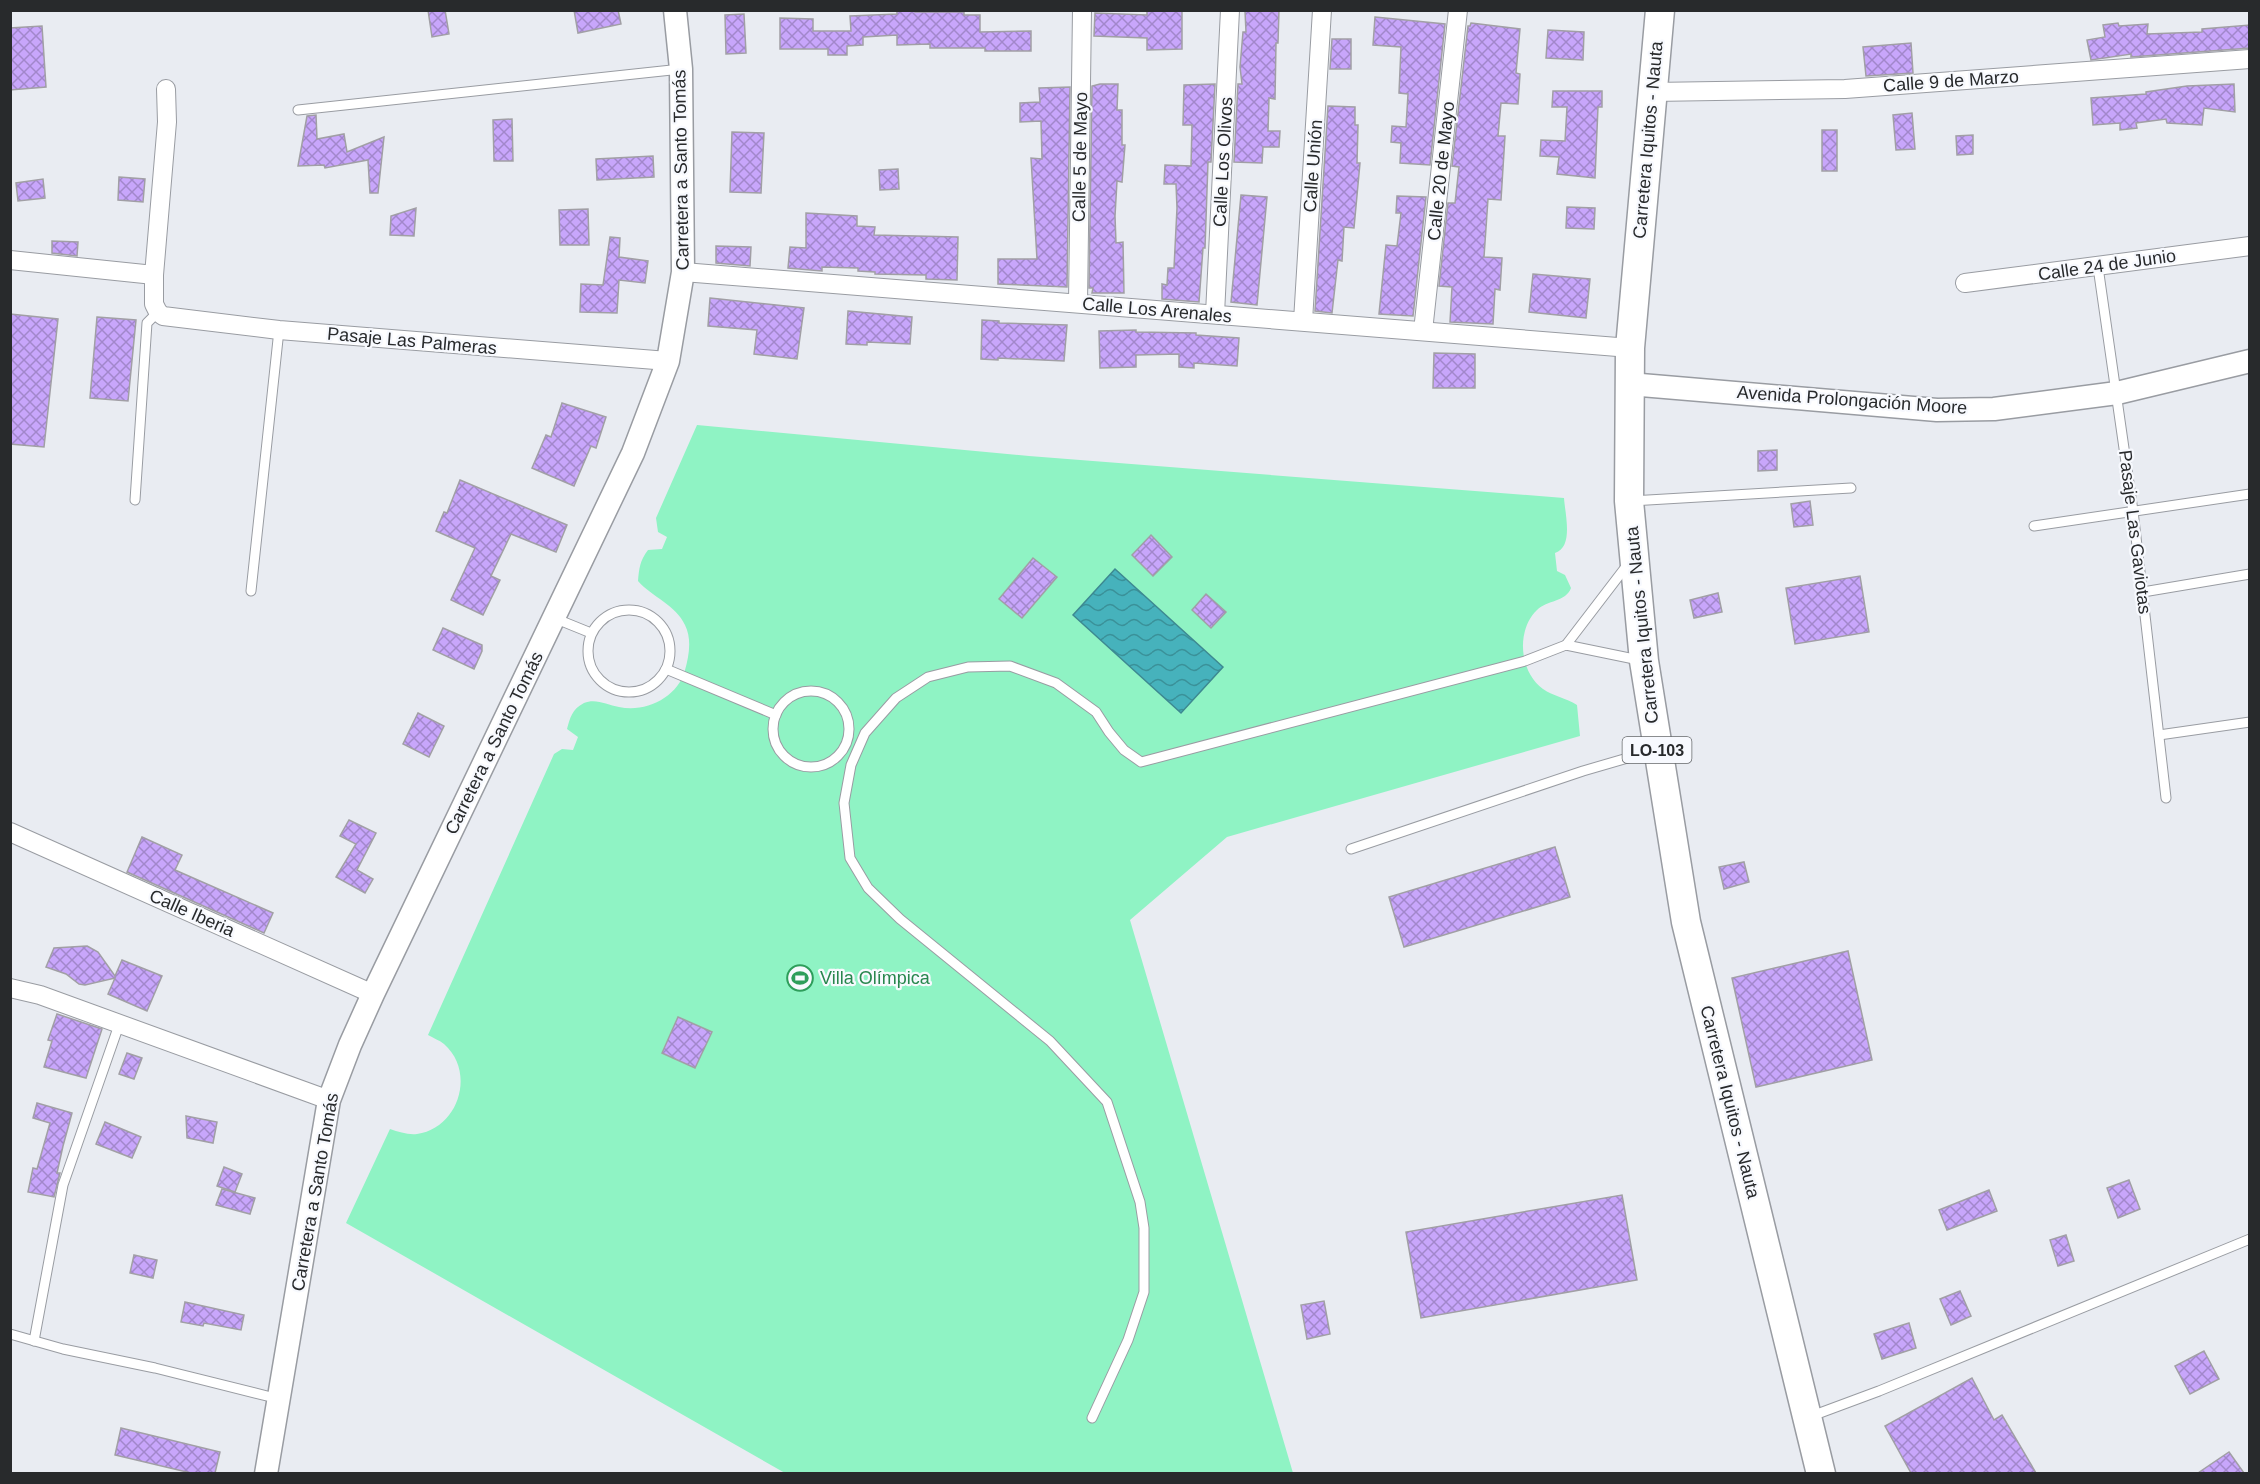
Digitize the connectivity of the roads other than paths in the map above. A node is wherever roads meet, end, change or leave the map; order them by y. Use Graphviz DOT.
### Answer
graph roads {
  1 [pos="675,10"];
  2 [pos="1082,10"];
  3 [pos="1230,10"];
  4 [pos="1322,10"];
  5 [pos="1458,10"];
  6 [pos="1659,11"];
  7 [pos="2250,59"];
  8 [pos="681,69"];
  9 [pos="166,89"];
  10 [pos="1652,92"];
  11 [pos="298,110"];
  12 [pos="2250,246"];
  13 [pos="10,260"];
  14 [pos="2098,267"];
  15 [pos="683,272"];
  16 [pos="154,275"];
  17 [pos="1965,284"];
  18 [pos="1078,303"];
  19 [pos="158,312"];
  20 [pos="1215,314"];
  21 [pos="1303,321"];
  22 [pos="279,330"];
  23 [pos="1423,331"];
  24 [pos="1630,348"];
  25 [pos="668,361"];
  26 [pos="2250,361"];
  27 [pos="1629,384"];
  28 [pos="2117,393"];
  29 [pos="1851,488"];
  30 [pos="2250,494"];
  31 [pos="135,500"];
  32 [pos="1629,501"];
  33 [pos="2133,511"];
  34 [pos="2034,526"];
  35 [pos="1634,557"];
  36 [pos="2250,574"];
  37 [pos="251,591"];
  38 [pos="2143,592"];
  39 [pos="554,618"];
  40 [pos="591,633"];
  41 [pos="1566,645"];
  42 [pos="1644,661"];
  43 [pos="666,669"];
  44 [pos="776,715"];
  45 [pos="2250,722"];
  46 [pos="2159,735"];
  47 [pos="846,745"];
  48 [pos="857,750"];
  49 [pos="1657,750"];
  50 [pos="2166,798"];
  51 [pos="10,832"];
  52 [pos="1351,849"];
  53 [pos="10,988"];
  54 [pos="373,994"];
  55 [pos="119,1025"];
  56 [pos="329,1100"];
  57 [pos="2250,1239"];
  58 [pos="10,1335"];
  59 [pos="34,1341"];
  60 [pos="279,1399"];
  61 [pos="1092,1418"];
  62 [pos="1807,1418"];
  63 [pos="266,1473"];
  64 [pos="1821,1473"];
  1 -- 8 [label="street, Carretera a Santo Tomás"];
  2 -- 18 [label="street, Calle 5 de Mayo"];
  3 -- 20 [label="street, Calle Los Olivos"];
  4 -- 21 [label="street, Calle Unión"];
  5 -- 23 [label="street, Calle 20 de Mayo"];
  6 -- 10 [label="main road, Carretera Iquitos - Nauta / LO-103"];
  7 -- 10 [label="street, Calle 9 de Marzo"];
  8 -- 11 [label="lane"];
  8 -- 15 [label="street, Carretera a Santo Tomás"];
  9 -- 16 [label="street"];
  10 -- 24 [label="main road, Carretera Iquitos - Nauta / LO-103"];
  12 -- 14 [label="street, Calle 24 de Junio"];
  13 -- 16 [label="street"];
  14 -- 17 [label="street, Calle 24 de Junio"];
  14 -- 28 [label="lane, Pasaje Las Gaviotas"];
  15 -- 18 [label="street, Calle Los Arenales"];
  15 -- 25 [label="street, Carretera a Santo Tomás"];
  16 -- 19 [label="street"];
  18 -- 20 [label="street, Calle Los Arenales"];
  19 -- 22 [label="street, Pasaje Las Palmeras"];
  19 -- 31 [label="lane"];
  20 -- 21 [label="street, Calle Los Arenales"];
  21 -- 23 [label="street, Calle Los Arenales"];
  22 -- 25 [label="street, Pasaje Las Palmeras"];
  22 -- 37 [label="lane"];
  23 -- 24 [label="street, Calle Los Arenales"];
  24 -- 27 [label="main road, Carretera Iquitos - Nauta / LO-103"];
  25 -- 39 [label="street, Carretera a Santo Tomás"];
  26 -- 28 [label="street, Avenida Prolongación Moore"];
  27 -- 28 [label="street, Avenida Prolongación Moore"];
  27 -- 32 [label="main road, Carretera Iquitos - Nauta / LO-103"];
  28 -- 33 [label="lane, Pasaje Las Gaviotas"];
  29 -- 32 [label="lane"];
  30 -- 33 [label="lane"];
  32 -- 35 [label="main road, Carretera Iquitos - Nauta / LO-103"];
  33 -- 34 [label="lane"];
  33 -- 38 [label="lane, Pasaje Las Gaviotas"];
  35 -- 41 [label="lane"];
  35 -- 42 [label="main road, Carretera Iquitos - Nauta / LO-103"];
  36 -- 38 [label="lane"];
  38 -- 46 [label="lane, Pasaje Las Gaviotas"];
  39 -- 40 [label="lane"];
  39 -- 54 [label="street, Carretera a Santo Tomás"];
  40 -- 43 [label="lane"];
  40 -- 43 [label="lane"];
  41 -- 42 [label="lane"];
  41 -- 48 [label="lane"];
  42 -- 49 [label="main road, Carretera Iquitos - Nauta / LO-103"];
  43 -- 44 [label="lane"];
  44 -- 47 [label="lane"];
  44 -- 47 [label="lane"];
  45 -- 46 [label="lane"];
  46 -- 50 [label="lane, Pasaje Las Gaviotas"];
  47 -- 48 [label="lane"];
  48 -- 61 [label="lane"];
  49 -- 52 [label="lane"];
  49 -- 62 [label="main road, Carretera Iquitos - Nauta / LO-103"];
  51 -- 54 [label="street, Calle Iberia"];
  53 -- 55 [label="street"];
  54 -- 56 [label="street, Carretera a Santo Tomás"];
  55 -- 56 [label="street"];
  55 -- 59 [label="lane"];
  56 -- 60 [label="street, Carretera a Santo Tomás"];
  57 -- 62 [label="lane"];
  58 -- 59 [label="lane"];
  59 -- 60 [label="lane"];
  60 -- 63 [label="street, Carretera a Santo Tomás"];
  62 -- 64 [label="main road, Carretera Iquitos - Nauta / LO-103"];
}
